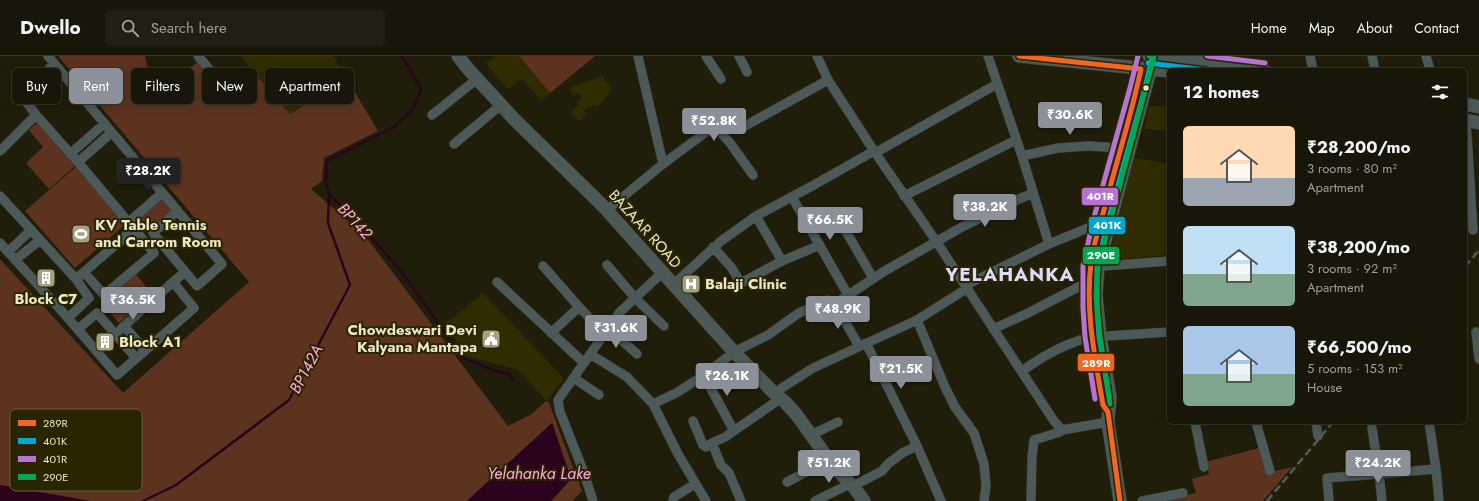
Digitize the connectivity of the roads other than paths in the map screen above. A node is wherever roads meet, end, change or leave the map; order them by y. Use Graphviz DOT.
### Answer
graph roads {
  1 [pos="43,56"];
  2 [pos="48,56"];
  3 [pos="198,56"];
  4 [pos="458,56"];
  5 [pos="638,56"];
  6 [pos="706,56"];
  7 [pos="739,56"];
  8 [pos="817,56"];
  9 [pos="988,56"];
  10 [pos="1019,56"];
  11 [pos="1310,56"];
  12 [pos="1372,56"];
  13 [pos="1426,56"];
  14 [pos="1149,60"];
  15 [pos="53,65"];
  16 [pos="208,68"];
  17 [pos="1241,68"];
  18 [pos="1313,68"];
  19 [pos="1375,68"];
  20 [pos="1429,68"];
  21 [pos="1167,70"];
  22 [pos="747,72"];
  23 [pos="477,79"];
  24 [pos="721,79"];
  25 [pos="828,80"];
  26 [pos="997,84"];
  27 [pos="1467,104"];
  28 [pos="501,105"];
  29 [pos="1479,107"];
  30 [pos="36,115"];
  31 [pos="432,115"];
  32 [pos="729,115"];
  33 [pos="1470,121"];
  34 [pos="104,124"];
  35 [pos="715,126"];
  36 [pos="745,126"];
  37 [pos="111,133"];
  38 [pos="1016,140"];
  39 [pos="454,144"];
  40 [pos="1120,148"];
  41 [pos="0,151"];
  42 [pos="875,152"];
  43 [pos="70,154"];
  44 [pos="1022,156"];
  45 [pos="78,162"];
  46 [pos="663,164"];
  47 [pos="753,175"];
  48 [pos="162,193"];
  49 [pos="0,196"];
  50 [pos="904,196"];
  51 [pos="1034,196"];
  52 [pos="792,197"];
  53 [pos="607,210"];
  54 [pos="177,211"];
  55 [pos="1476,215"];
  56 [pos="756,216"];
  57 [pos="840,221"];
  58 [pos="1104,224"];
  59 [pos="132,225"];
  60 [pos="31,230"];
  61 [pos="1473,230"];
  62 [pos="40,240"];
  63 [pos="936,241"];
  64 [pos="0,243"];
  65 [pos="1049,244"];
  66 [pos="820,245"];
  67 [pos="713,247"];
  68 [pos="8,252"];
  69 [pos="16,260"];
  70 [pos="782,261"];
  71 [pos="1167,261"];
  72 [pos="607,265"];
  73 [pos="543,266"];
  74 [pos="1094,267"];
  75 [pos="84,272"];
  76 [pos="185,272"];
  77 [pos="663,272"];
  78 [pos="873,278"];
  79 [pos="76,279"];
  80 [pos="1093,281"];
  81 [pos="173,282"];
  82 [pos="497,282"];
  83 [pos="674,284"];
  84 [pos="966,289"];
  85 [pos="848,295"];
  86 [pos="635,298"];
  87 [pos="835,304"];
  88 [pos="579,307"];
  89 [pos="68,318"];
  90 [pos="917,320"];
  91 [pos="124,326"];
  92 [pos="664,326"];
  93 [pos="78,329"];
  94 [pos="993,329"];
  95 [pos="607,331"];
  96 [pos="1167,332"];
  97 [pos="1476,332"];
  98 [pos="551,333"];
  99 [pos="116,334"];
  100 [pos="1096,337"];
  101 [pos="863,344"];
  102 [pos="145,350"];
  103 [pos="734,352"];
  104 [pos="590,354"];
  105 [pos="638,354"];
  106 [pos="136,358"];
  107 [pos="1479,359"];
  108 [pos="584,363"];
  109 [pos="1022,371"];
  110 [pos="703,376"];
  111 [pos="574,378"];
  112 [pos="599,395"];
  113 [pos="777,396"];
  114 [pos="653,404"];
  115 [pos="1108,417"];
  116 [pos="693,421"];
  117 [pos="838,422"];
  118 [pos="1195,424"];
  119 [pos="1257,424"];
  120 [pos="1316,424"];
  121 [pos="1429,424"];
  122 [pos="1372,428"];
  123 [pos="1062,430"];
  124 [pos="734,431"];
  125 [pos="811,435"];
  126 [pos="1318,436"];
  127 [pos="712,443"];
  128 [pos="917,446"];
  129 [pos="828,460"];
  130 [pos="1204,467"];
  131 [pos="1436,469"];
  132 [pos="1270,471"];
  133 [pos="1379,474"];
  134 [pos="787,482"];
  135 [pos="695,484"];
  136 [pos="852,485"];
  137 [pos="1183,493"];
  138 [pos="593,501"];
  139 [pos="673,501"];
  140 [pos="706,501"];
  141 [pos="741,501"];
  142 [pos="815,501"];
  143 [pos="864,501"];
  144 [pos="941,501"];
  145 [pos="984,501"];
  146 [pos="1032,501"];
  147 [pos="1120,501"];
  148 [pos="1142,501"];
  149 [pos="1329,501"];
  150 [pos="1382,501"];
  151 [pos="1439,501"];
  1 -- 15 [label="street"];
  2 -- 15 [label="street"];
  3 -- 16 [label="street"];
  4 -- 23 [label="street, BAZAAR ROAD"];
  5 -- 46 [label="street"];
  6 -- 24 [label="street"];
  7 -- 22 [label="street"];
  8 -- 25 [label="street"];
  9 -- 26 [label="street"];
  10 -- 14 [label="street"];
  11 -- 18 [label="street"];
  12 -- 19 [label="street"];
  13 -- 20 [label="street"];
  14 -- 17 [label="street"];
  14 -- 21 [label="street"];
  14 -- 40 [label="street"];
  14 -- 58 [label="street"];
  15 -- 30 [label="street"];
  15 -- 34 [label="street"];
  23 -- 28 [label="street, BAZAAR ROAD"];
  23 -- 31 [label="street"];
  25 -- 36 [label="street"];
  25 -- 42 [label="street"];
  26 -- 38 [label="street"];
  26 -- 42 [label="street"];
  27 -- 29 [label="street"];
  28 -- 39 [label="street"];
  28 -- 53 [label="street, BAZAAR ROAD"];
  30 -- 41 [label="street"];
  30 -- 43 [label="street"];
  32 -- 35 [label="street"];
  33 -- 55 [label="street"];
  34 -- 37 [label="street"];
  34 -- 43 [label="street"];
  35 -- 46 [label="street"];
  35 -- 47 [label="street"];
  37 -- 45 [label="street"];
  37 -- 48 [label="street"];
  38 -- 44 [label="street"];
  38 -- 50 [label="street"];
  40 -- 44 [label="street"];
  40 -- 58 [label="street"];
  42 -- 50 [label="street"];
  42 -- 52 [label="street"];
  43 -- 45 [label="street"];
  44 -- 51 [label="street"];
  45 -- 59 [label="street"];
  46 -- 53 [label="street"];
  48 -- 54 [label="street"];
  48 -- 59 [label="street"];
  49 -- 60 [label="street"];
  50 -- 63 [label="street"];
  51 -- 63 [label="street"];
  51 -- 65 [label="street"];
  52 -- 56 [label="street"];
  52 -- 66 [label="street"];
  53 -- 77 [label="street, BAZAAR ROAD"];
  54 -- 76 [label="street"];
  54 -- 76 [label="street"];
  55 -- 61 [label="street"];
  56 -- 67 [label="street"];
  56 -- 70 [label="street"];
  57 -- 78 [label="street"];
  58 -- 65 [label="street"];
  58 -- 74 [label="street"];
  59 -- 75 [label="street"];
  59 -- 75 [label="street"];
  60 -- 62 [label="street"];
  60 -- 68 [label="street"];
  62 -- 69 [label="street"];
  62 -- 79 [label="street"];
  63 -- 78 [label="street"];
  63 -- 84 [label="street"];
  64 -- 68 [label="street"];
  65 -- 84 [label="street"];
  66 -- 70 [label="street"];
  66 -- 85 [label="street"];
  67 -- 70 [label="street"];
  67 -- 83 [label="street"];
  68 -- 69 [label="street"];
  69 -- 89 [label="street"];
  71 -- 74 [label="street"];
  72 -- 86 [label="street"];
  73 -- 88 [label="street"];
  74 -- 80 [label="street"];
  75 -- 79 [label="street"];
  76 -- 81 [label="street"];
  77 -- 83 [label="street, BAZAAR ROAD"];
  77 -- 86 [label="street"];
  78 -- 85 [label="street"];
  79 -- 89 [label="street"];
  80 -- 94 [label="street"];
  80 -- 100 [label="street"];
  81 -- 91 [label="street"];
  81 -- 102 [label="street"];
  82 -- 98 [label="street"];
  83 -- 103 [label="street, BAZAAR ROAD"];
  84 -- 90 [label="street"];
  84 -- 94 [label="street"];
  85 -- 87 [label="street"];
  86 -- 92 [label="street"];
  86 -- 95 [label="street"];
  87 -- 101 [label="street"];
  87 -- 103 [label="street"];
  88 -- 95 [label="street"];
  88 -- 98 [label="street"];
  89 -- 93 [label="street"];
  90 -- 101 [label="street"];
  90 -- 145 [label="street"];
  91 -- 99 [label="street"];
  91 -- 102 [label="street"];
  93 -- 99 [label="street"];
  93 -- 106 [label="street"];
  94 -- 109 [label="street"];
  95 -- 104 [label="street"];
  95 -- 105 [label="street"];
  96 -- 100 [label="street"];
  97 -- 107 [label="street"];
  98 -- 108 [label="street"];
  99 -- 106 [label="street"];
  100 -- 109 [label="street"];
  100 -- 115 [label="street"];
  101 -- 113 [label="street"];
  101 -- 128 [label="street"];
  102 -- 106 [label="street"];
  103 -- 110 [label="street"];
  103 -- 113 [label="street, BAZAAR ROAD"];
  104 -- 108 [label="street"];
  104 -- 114 [label="street"];
  108 -- 111 [label="street"];
  109 -- 123 [label="street"];
  110 -- 114 [label="street"];
  110 -- 124 [label="street"];
  111 -- 112 [label="street"];
  111 -- 138 [label="street"];
  113 -- 124 [label="street"];
  113 -- 125 [label="street, BAZAAR ROAD"];
  114 -- 135 [label="street"];
  115 -- 123 [label="street"];
  115 -- 147 [label="street"];
  116 -- 127 [label="street"];
  117 -- 125 [label="street"];
  118 -- 130 [label="street"];
  119 -- 132 [label="street"];
  120 -- 126 [label="street"];
  121 -- 131 [label="street"];
  122 -- 133 [label="street"];
  123 -- 146 [label="street"];
  124 -- 127 [label="street"];
  125 -- 129 [label="street, BAZAAR ROAD"];
  127 -- 141 [label="street"];
  128 -- 136 [label="street"];
  128 -- 144 [label="street"];
  129 -- 134 [label="street"];
  129 -- 136 [label="street, BAZAAR ROAD"];
  131 -- 133 [label="street"];
  131 -- 151 [label="street"];
  133 -- 149 [label="street"];
  133 -- 150 [label="street"];
  135 -- 139 [label="street"];
  135 -- 140 [label="street"];
  136 -- 142 [label="street"];
  136 -- 143 [label="street, BAZAAR ROAD"];
  137 -- 148 [label="street"];
}
